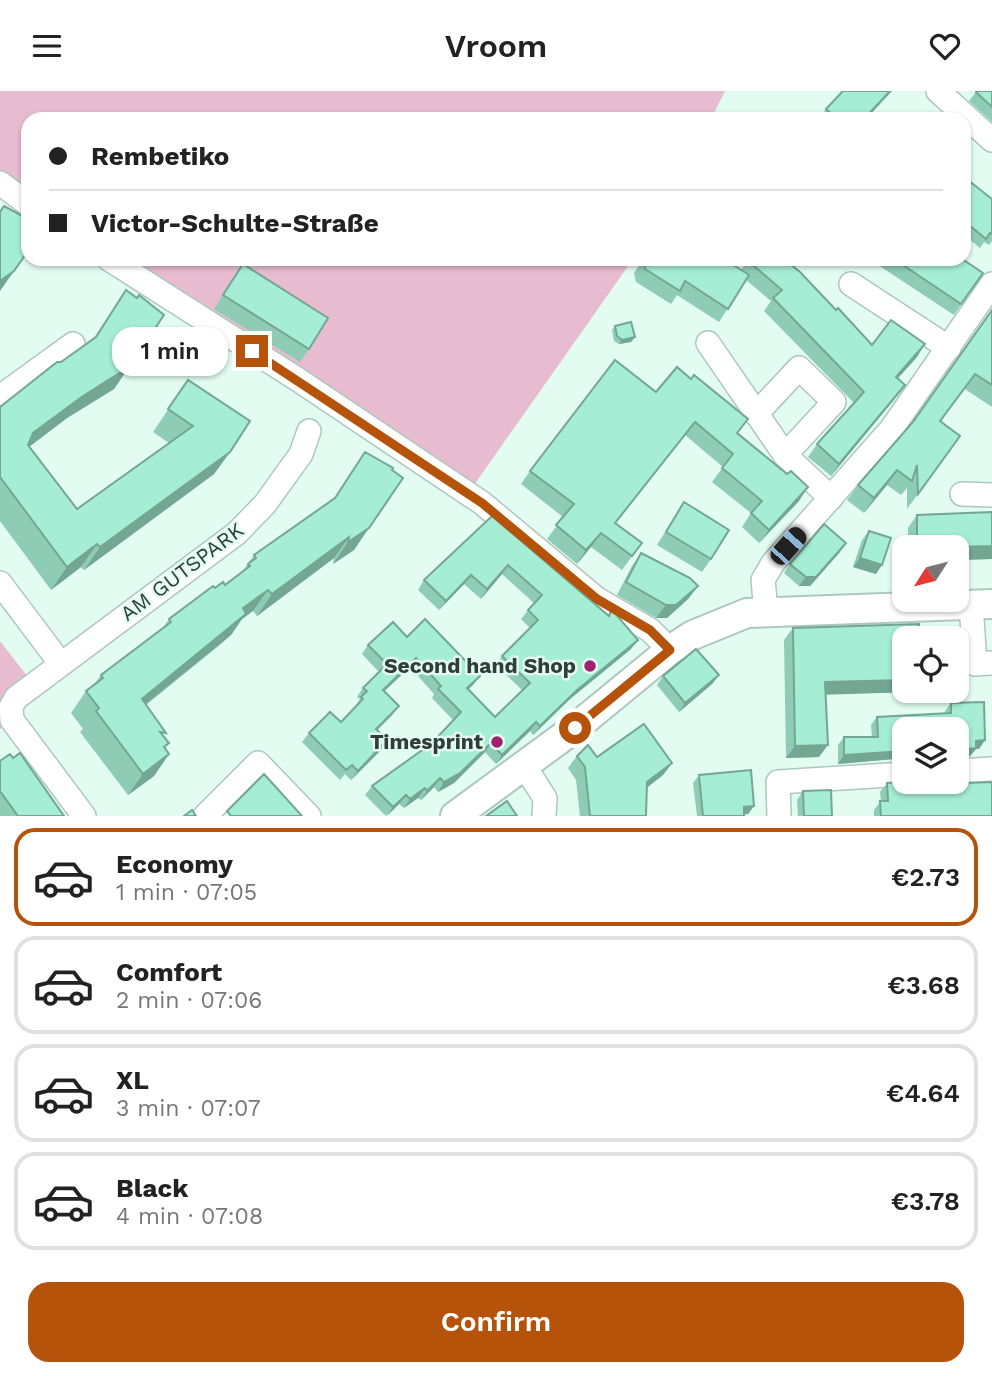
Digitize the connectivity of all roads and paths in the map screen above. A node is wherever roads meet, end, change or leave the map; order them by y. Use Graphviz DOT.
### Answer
graph roads {
  1 [pos="938,91"];
  2 [pos="961,112"];
  3 [pos="971,121"];
  4 [pos="992,140"];
  5 [pos="0,183"];
  6 [pos="21,199"];
  7 [pos="120,266"];
  8 [pos="851,284"];
  9 [pos="992,284"];
  10 [pos="708,343"];
  11 [pos="74,344"];
  12 [pos="949,348"];
  13 [pos="0,397"];
  14 [pos="756,414"];
  15 [pos="309,431"];
  16 [pos="785,455"];
  17 [pos="962,493"];
  18 [pos="992,495"];
  19 [pos="831,498"];
  20 [pos="0,583"];
  21 [pos="982,604"];
  22 [pos="766,610"];
  23 [pos="670,650"];
  24 [pos="992,663"];
  25 [pos="61,664"];
  26 [pos="525,767"];
  27 [pos="992,769"];
  28 [pos="969,770"];
  29 [pos="892,775"];
  30 [pos="301,813"];
  31 [pos="84,816"];
  32 [pos="205,816"];
  33 [pos="455,816"];
  34 [pos="544,816"];
  35 [pos="779,816"];
  1 -- 2 [label="street"];
  3 -- 4 [label="street"];
  5 -- 6 [label="street"];
  7 -- 23 [label="street"];
  8 -- 12 [label="street"];
  9 -- 12 [label="street"];
  10 -- 14 [label="street"];
  11 -- 13 [label="street"];
  12 -- 19 [label="street"];
  14 -- 16 [label="street"];
  14 -- 16 [label="street"];
  15 -- 25 [label="street, AM GUTSPARK"];
  16 -- 19 [label="street"];
  17 -- 18 [label="street"];
  19 -- 22 [label="street"];
  20 -- 25 [label="street"];
  21 -- 22 [label="main road"];
  21 -- 24 [label="street"];
  22 -- 23 [label="main road"];
  23 -- 26 [label="main road"];
  25 -- 31 [label="street, AM GUTSPARK"];
  26 -- 33 [label="main road"];
  26 -- 34 [label="street"];
  27 -- 28 [label="street"];
  29 -- 35 [label="street"];
  30 -- 32 [label="street"];
}
